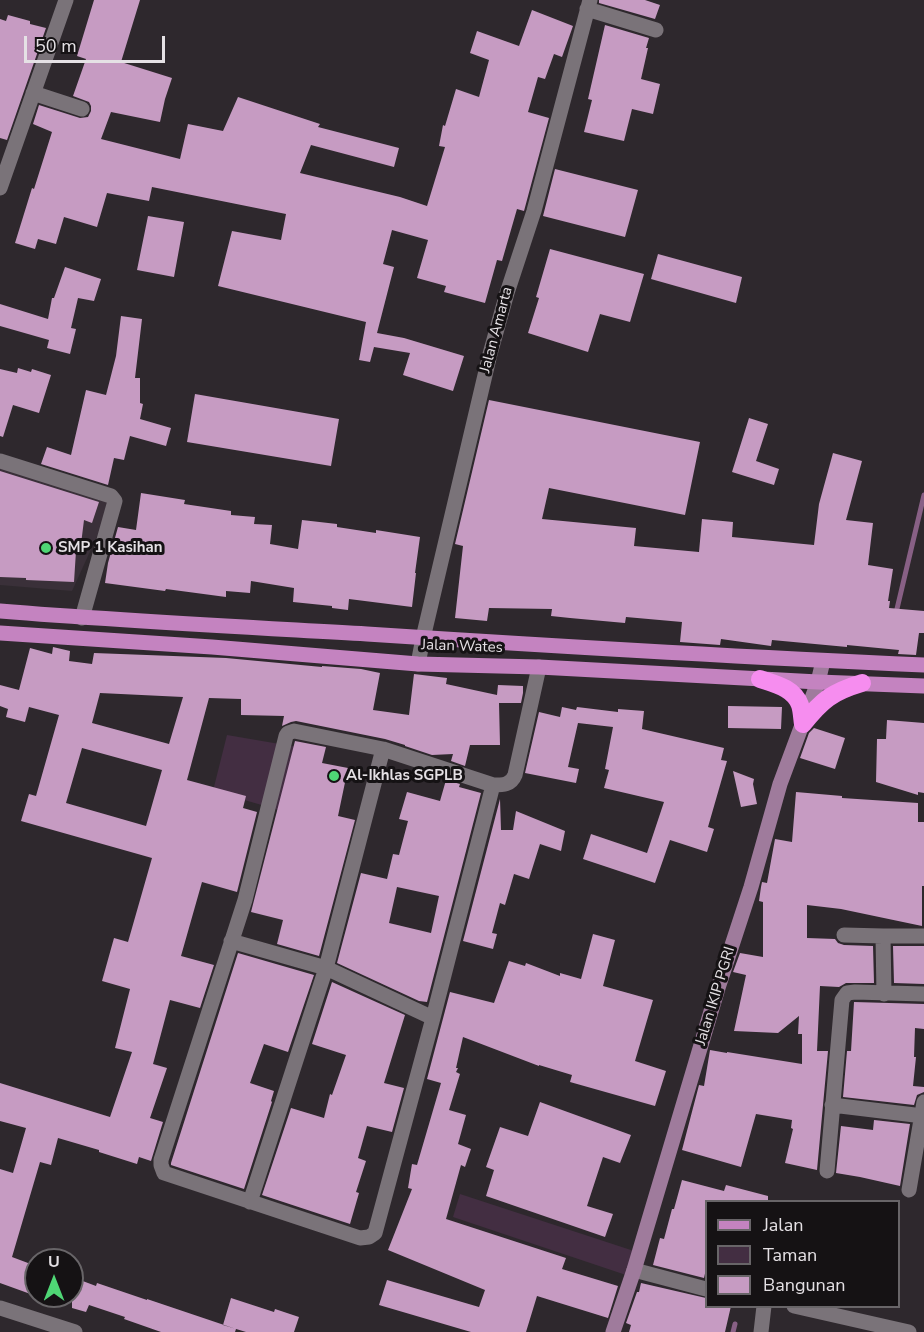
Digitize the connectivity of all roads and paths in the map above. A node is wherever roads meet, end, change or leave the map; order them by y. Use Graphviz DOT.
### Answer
graph roads {
  1 [pos="66,0"];
  2 [pos="588,4"];
  3 [pos="656,30"];
  4 [pos="33,93"];
  5 [pos="82,109"];
  6 [pos="0,189"];
  7 [pos="0,461"];
  8 [pos="0,611"];
  9 [pos="82,618"];
  10 [pos="0,633"];
  11 [pos="423,638"];
  12 [pos="823,661"];
  13 [pos="418,664"];
  14 [pos="924,665"];
  15 [pos="539,667"];
  16 [pos="760,679"];
  17 [pos="818,682"];
  18 [pos="862,683"];
  19 [pos="924,686"];
  20 [pos="802,724"];
  21 [pos="383,749"];
  22 [pos="493,785"];
  23 [pos="844,935"];
  24 [pos="883,936"];
  25 [pos="924,936"];
  26 [pos="231,941"];
  27 [pos="326,968"];
  28 [pos="884,994"];
  29 [pos="924,994"];
  30 [pos="433,1018"];
  31 [pos="832,1105"];
  32 [pos="923,1109"];
  33 [pos="827,1171"];
  34 [pos="909,1190"];
  35 [pos="250,1202"];
  36 [pos="634,1270"];
  37 [pos="705,1289"];
  38 [pos="0,1308"];
  39 [pos="764,1308"];
  40 [pos="803,1308"];
  41 [pos="75,1332"];
  42 [pos="613,1332"];
  43 [pos="760,1332"];
  44 [pos="909,1332"];
  1 -- 4 [label="street"];
  2 -- 3 [label="street"];
  2 -- 11 [label="street, Jalan Amarta"];
  4 -- 5 [label="street"];
  4 -- 6 [label="street"];
  7 -- 9 [label="street"];
  8 -- 9 [label="main road, Jalan Wates"];
  9 -- 11 [label="main road, Jalan Wates"];
  10 -- 13 [label="main road, Jalan Wates"];
  11 -- 12 [label="main road, Jalan Wates"];
  11 -- 13 [label="street, Jalan Amarta"];
  12 -- 14 [label="main road, Jalan Wates"];
  12 -- 17 [label="main road, Jalan IKIP PGRI"];
  13 -- 15 [label="main road, Jalan Wates"];
  15 -- 16 [label="main road, Jalan Wates"];
  15 -- 22 [label="street"];
  16 -- 17 [label="main road, Jalan Wates"];
  16 -- 20 [label="highway"];
  17 -- 18 [label="main road, Jalan Wates"];
  17 -- 20 [label="main road, Jalan IKIP PGRI"];
  18 -- 19 [label="main road, Jalan Wates"];
  18 -- 20 [label="highway"];
  20 -- 36 [label="main road, Jalan IKIP PGRI"];
  21 -- 22 [label="street"];
  21 -- 26 [label="street"];
  21 -- 27 [label="street"];
  22 -- 30 [label="street"];
  23 -- 24 [label="street"];
  24 -- 25 [label="street"];
  24 -- 28 [label="street"];
  26 -- 27 [label="street"];
  26 -- 35 [label="street"];
  27 -- 30 [label="street"];
  27 -- 35 [label="street"];
  28 -- 29 [label="street"];
  28 -- 31 [label="street"];
  30 -- 35 [label="street"];
  31 -- 32 [label="street"];
  31 -- 33 [label="street"];
  32 -- 34 [label="street"];
  36 -- 37 [label="street"];
  36 -- 42 [label="main road, Jalan IKIP PGRI"];
  38 -- 41 [label="street"];
  39 -- 43 [label="street"];
  40 -- 44 [label="street"];
}
